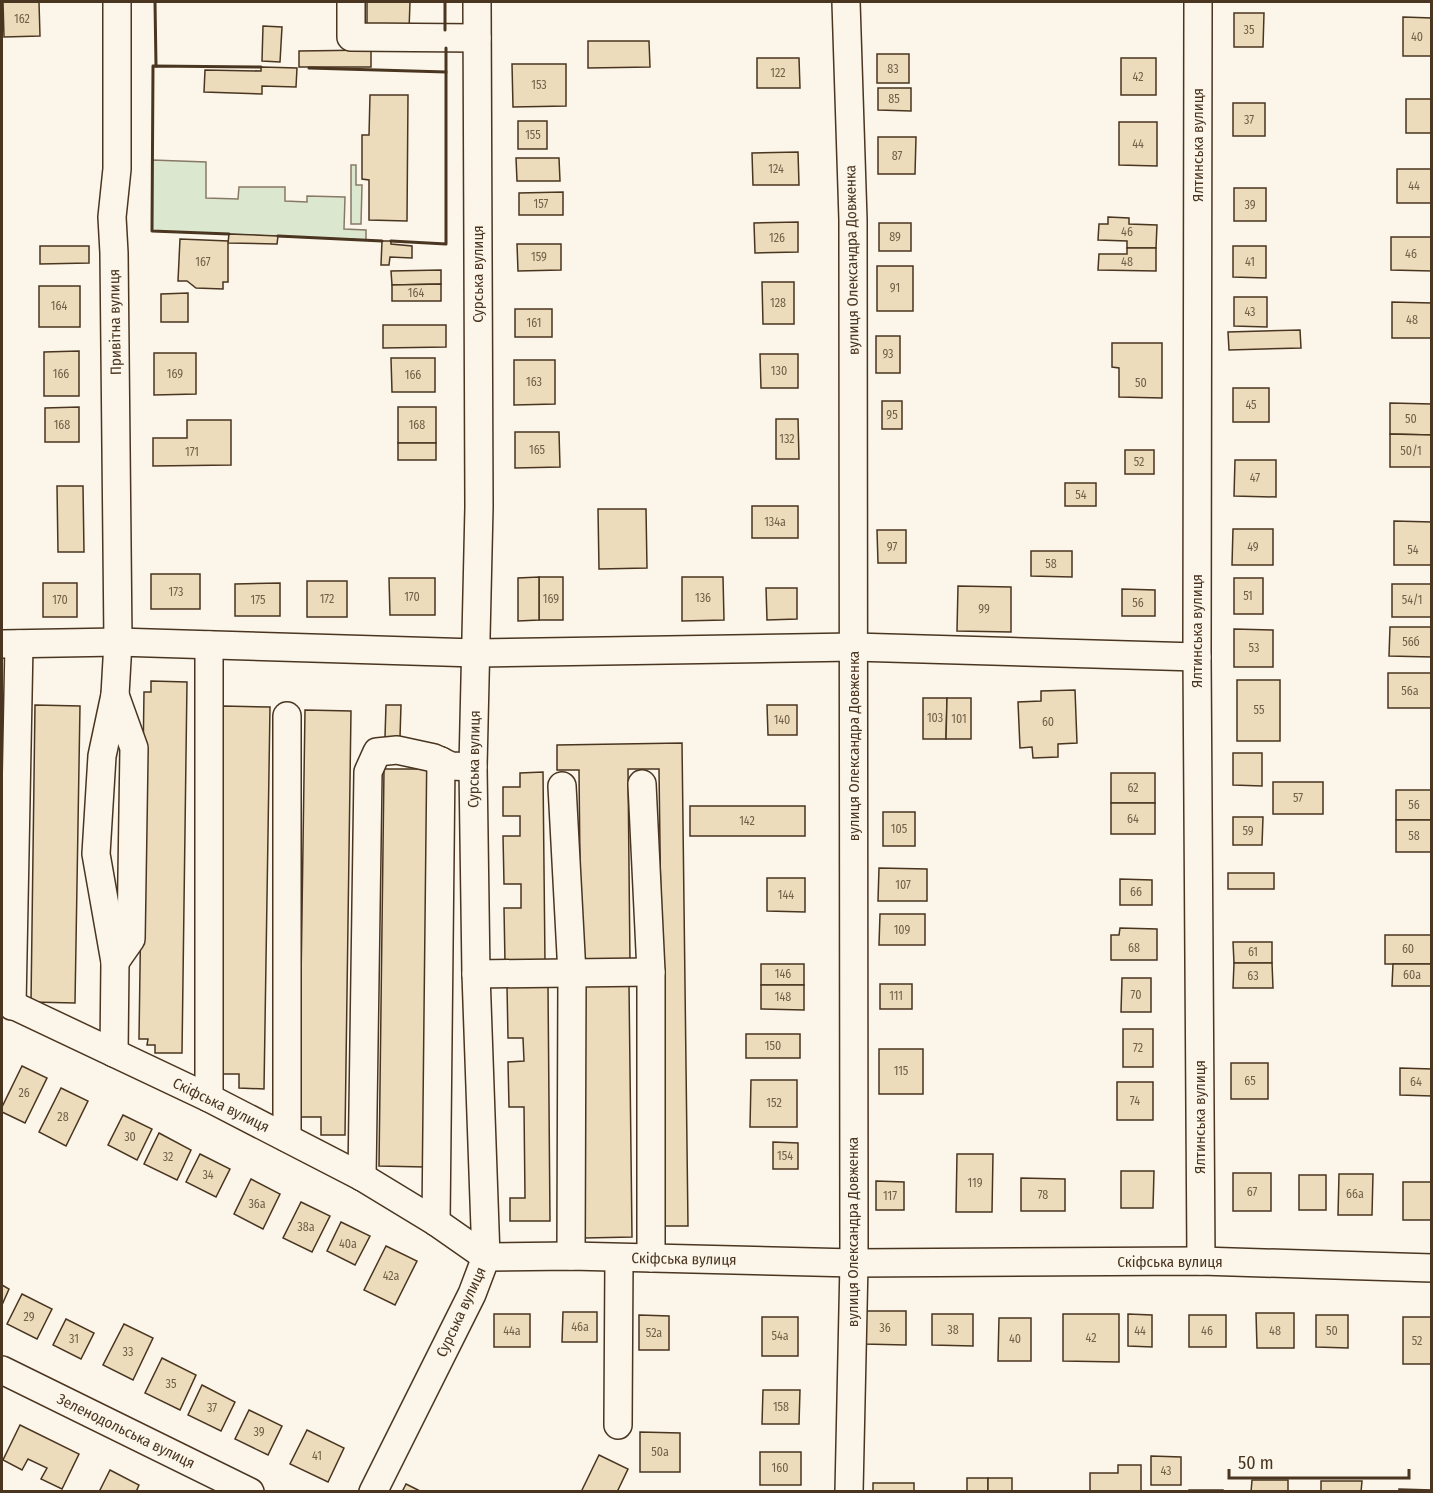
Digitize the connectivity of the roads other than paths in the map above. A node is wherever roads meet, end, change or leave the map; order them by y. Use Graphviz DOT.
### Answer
graph roads {
  1 [pos="117,2"];
  2 [pos="351,2"];
  3 [pos="477,2"];
  4 [pos="846,2"];
  5 [pos="1198,2"];
  6 [pos="477,38"];
  7 [pos="118,642"];
  8 [pos="10,644"];
  9 [pos="209,645"];
  10 [pos="854,647"];
  11 [pos="476,652"];
  12 [pos="1197,657"];
  13 [pos="115,695"];
  14 [pos="287,716"];
  15 [pos="441,761"];
  16 [pos="473,767"];
  17 [pos="642,784"];
  18 [pos="562,786"];
  19 [pos="115,963"];
  20 [pos="651,972"];
  21 [pos="476,974"];
  22 [pos="572,974"];
  23 [pos="7,1003"];
  24 [pos="114,1053"];
  25 [pos="209,1098"];
  26 [pos="287,1138"];
  27 [pos="362,1177"];
  28 [pos="436,1222"];
  29 [pos="571,1256"];
  30 [pos="486,1257"];
  31 [pos="619,1258"];
  32 [pos="651,1258"];
  33 [pos="1201,1261"];
  34 [pos="854,1263"];
  35 [pos="1431,1268"];
  36 [pos="2,1370"];
  37 [pos="618,1425"];
  38 [pos="250,1491"];
  39 [pos="374,1491"];
  40 [pos="849,1491"];
  1 -- 7 [label="street, Привітна вулиця"];
  2 -- 6 [label="street"];
  3 -- 6 [label="street, Сурська вулиця"];
  4 -- 10 [label="street, вулиця Олександра Довженка"];
  5 -- 12 [label="street, Ялтинська вулиця"];
  6 -- 11 [label="street, Сурська вулиця"];
  7 -- 8 [label="street"];
  7 -- 9 [label="street"];
  7 -- 13 [label="street, Привітна вулиця"];
  8 -- 23 [label="street"];
  9 -- 11 [label="street"];
  9 -- 25 [label="street"];
  10 -- 11 [label="street"];
  10 -- 12 [label="street"];
  10 -- 34 [label="street, вулиця Олександра Довженка"];
  11 -- 16 [label="street, Сурська вулиця"];
  12 -- 33 [label="street, Ялтинська вулиця"];
  13 -- 19 [label="street"];
  13 -- 19 [label="street"];
  14 -- 26 [label="street"];
  15 -- 16 [label="street"];
  15 -- 27 [label="street"];
  15 -- 28 [label="street"];
  16 -- 21 [label="street, Сурська вулиця"];
  17 -- 20 [label="street"];
  18 -- 22 [label="street"];
  19 -- 24 [label="street"];
  20 -- 22 [label="street"];
  20 -- 32 [label="street"];
  21 -- 22 [label="street"];
  21 -- 30 [label="street, Сурська вулиця"];
  22 -- 29 [label="street"];
  23 -- 24 [label="street, Скіфська вулиця"];
  24 -- 25 [label="street, Скіфська вулиця"];
  25 -- 26 [label="street, Скіфська вулиця"];
  26 -- 27 [label="street, Скіфська вулиця"];
  27 -- 28 [label="street, Скіфська вулиця"];
  28 -- 30 [label="street, Скіфська вулиця"];
  29 -- 30 [label="street, Скіфська вулиця"];
  29 -- 31 [label="street, Скіфська вулиця"];
  30 -- 39 [label="street, Сурська вулиця"];
  31 -- 32 [label="street, Скіфська вулиця"];
  31 -- 37 [label="street"];
  32 -- 34 [label="street, Скіфська вулиця"];
  33 -- 34 [label="street, Скіфська вулиця"];
  33 -- 35 [label="street, Скіфська вулиця"];
  34 -- 40 [label="street, вулиця Олександра Довженка"];
  36 -- 38 [label="street, Зеленодольська вулиця"];
}
